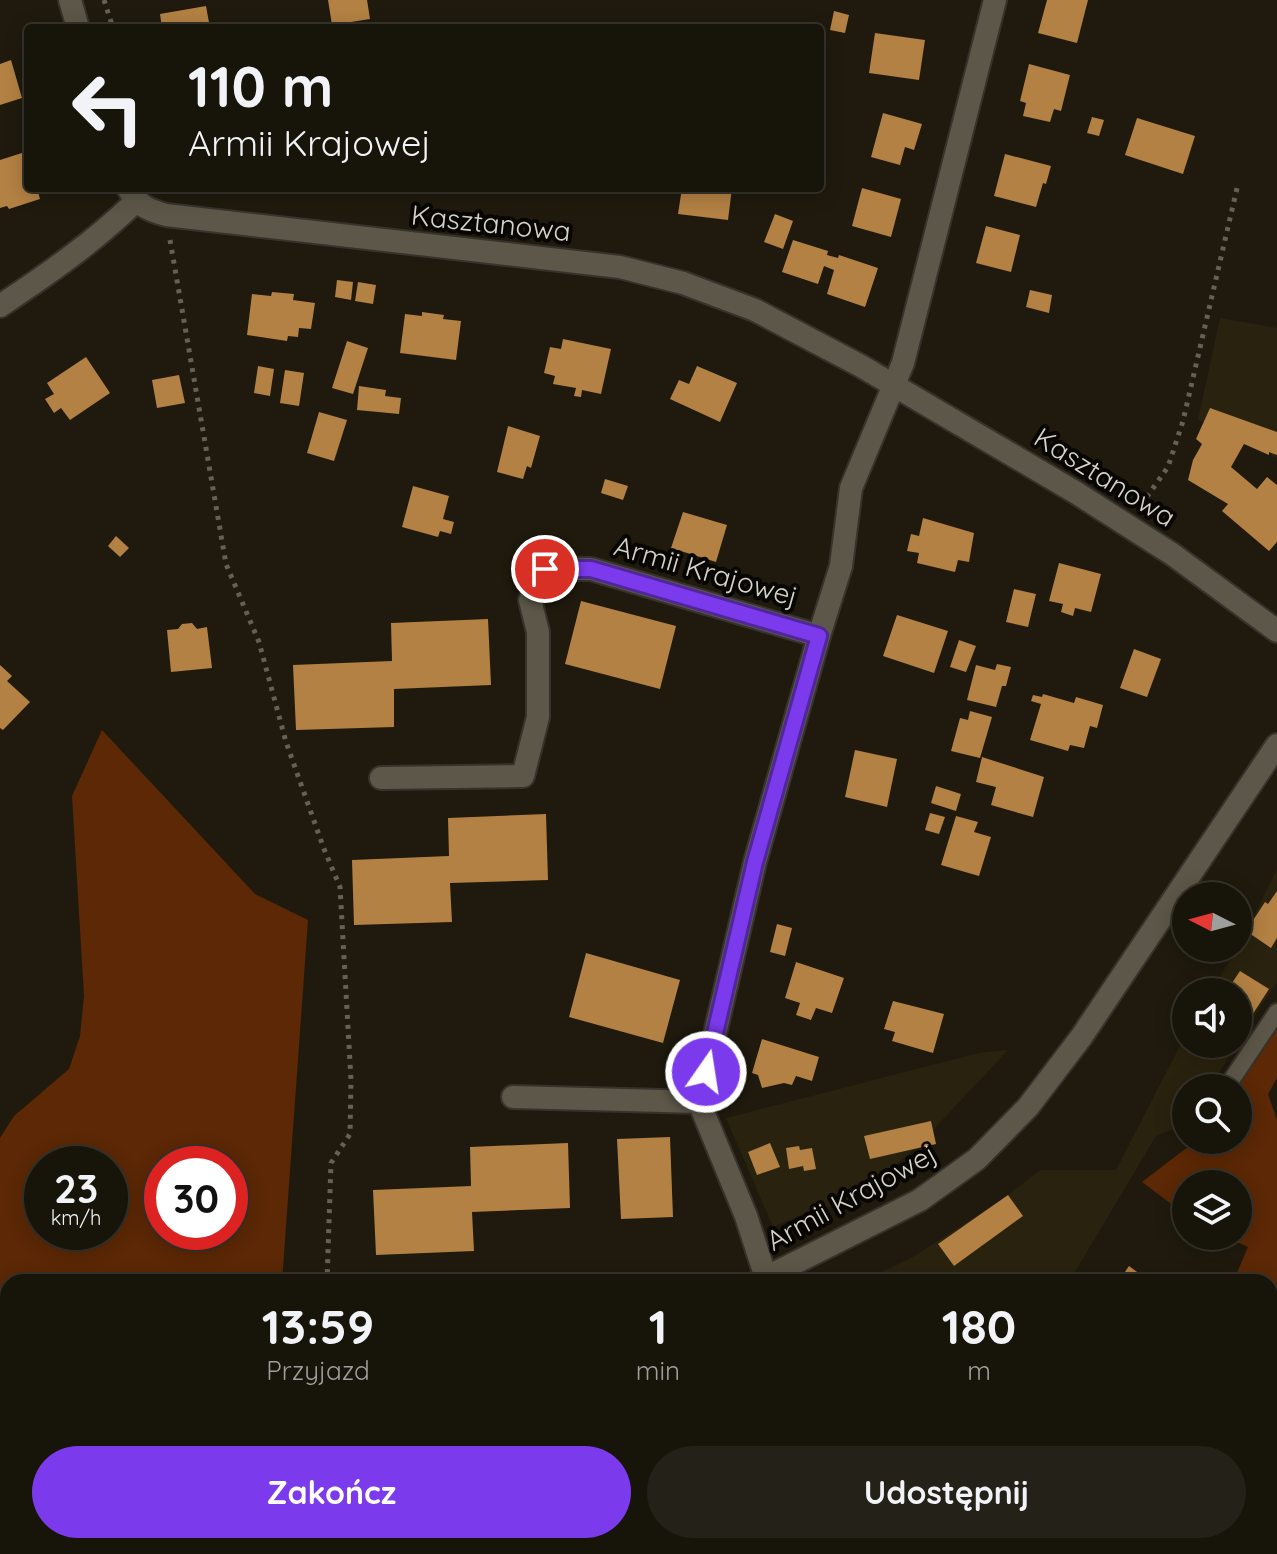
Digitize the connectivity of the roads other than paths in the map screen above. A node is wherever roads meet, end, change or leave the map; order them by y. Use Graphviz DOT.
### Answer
graph roads {
  1 [pos="70,0"];
  2 [pos="995,0"];
  3 [pos="77,24"];
  4 [pos="132,195"];
  5 [pos="0,306"];
  6 [pos="894,386"];
  7 [pos="1277,631"];
  8 [pos="819,636"];
  9 [pos="1277,745"];
  10 [pos="381,778"];
  11 [pos="1277,1012"];
  12 [pos="1235,1074"];
  13 [pos="513,1097"];
  14 [pos="699,1102"];
  15 [pos="760,1274"];
  16 [pos="774,1274"];
  1 -- 3 [label="street"];
  2 -- 6 [label="street"];
  4 -- 5 [label="street, Kasztanowa"];
  4 -- 6 [label="street, Kasztanowa"];
  6 -- 7 [label="street, Kasztanowa"];
  6 -- 8 [label="street"];
  8 -- 10 [label="street, Armii Krajowej"];
  8 -- 14 [label="street, Armii Krajowej"];
  9 -- 16 [label="street, Armii Krajowej"];
  11 -- 12 [label="lane"];
  13 -- 14 [label="street"];
  14 -- 15 [label="street, Armii Krajowej"];
}
